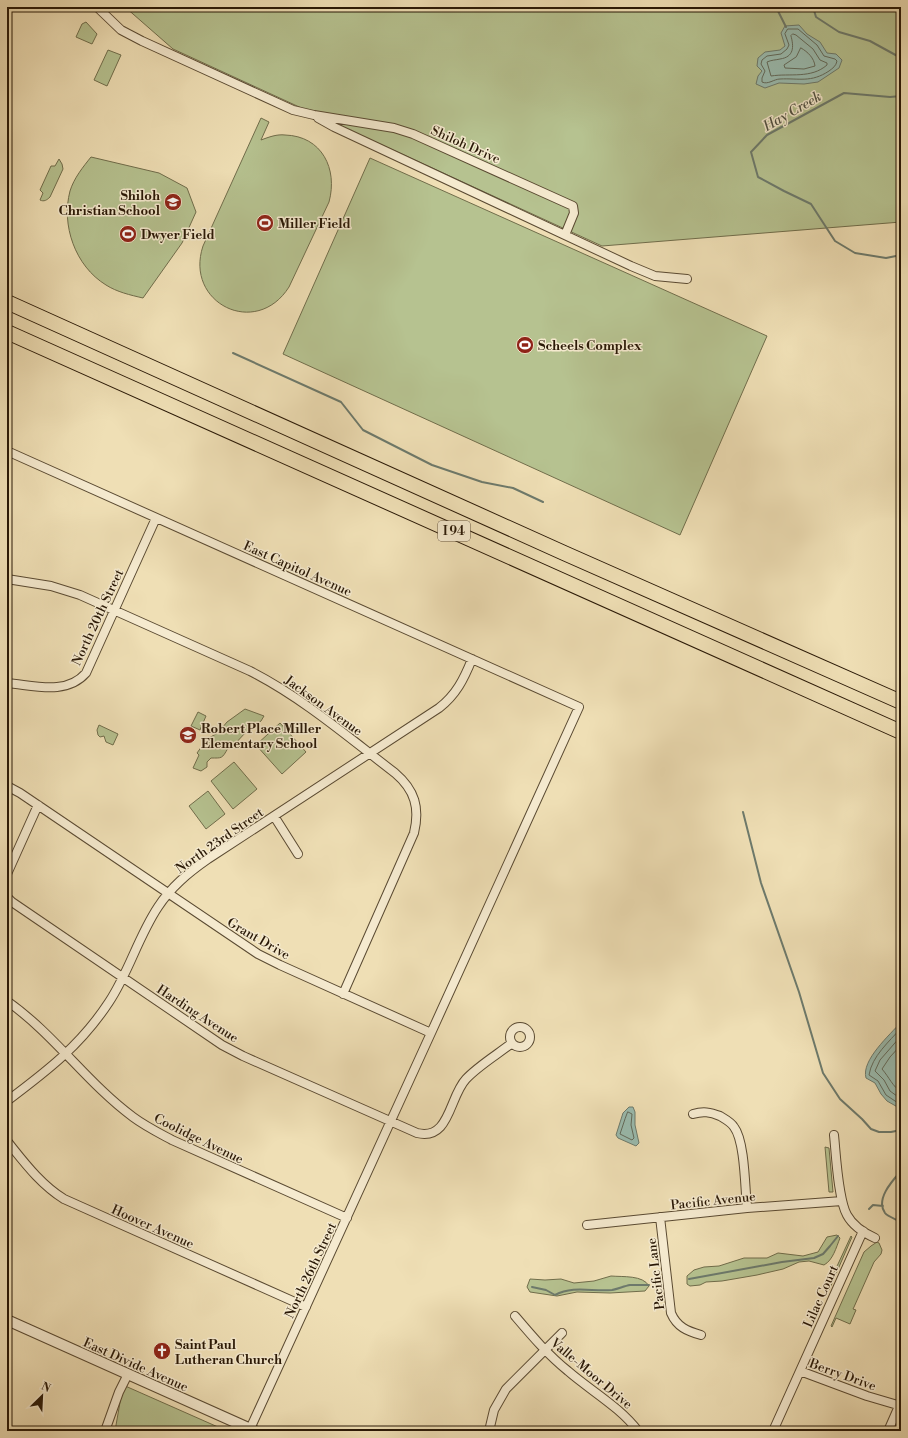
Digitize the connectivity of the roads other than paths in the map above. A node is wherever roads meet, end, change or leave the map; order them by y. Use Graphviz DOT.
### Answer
graph roads {
  1 [pos="97,7"];
  2 [pos="314,115"];
  3 [pos="565,235"];
  4 [pos="687,279"];
  5 [pos="7,302"];
  6 [pos="7,332"];
  7 [pos="7,451"];
  8 [pos="156,518"];
  9 [pos="7,578"];
  10 [pos="114,609"];
  11 [pos="472,660"];
  12 [pos="7,683"];
  13 [pos="901,702"];
  14 [pos="901,732"];
  15 [pos="370,754"];
  16 [pos="7,786"];
  17 [pos="38,805"];
  18 [pos="274,816"];
  19 [pos="298,854"];
  20 [pos="7,874"];
  21 [pos="168,894"];
  22 [pos="7,897"];
  23 [pos="123,978"];
  24 [pos="342,994"];
  25 [pos="7,1001"];
  26 [pos="431,1033"];
  27 [pos="512,1043"];
  28 [pos="66,1055"];
  29 [pos="7,1101"];
  30 [pos="693,1114"];
  31 [pos="391,1121"];
  32 [pos="834,1135"];
  33 [pos="7,1141"];
  34 [pos="842,1201"];
  35 [pos="747,1208"];
  36 [pos="660,1217"];
  37 [pos="347,1218"];
  38 [pos="587,1225"];
  39 [pos="863,1231"];
  40 [pos="875,1238"];
  41 [pos="306,1308"];
  42 [pos="516,1316"];
  43 [pos="8,1324"];
  44 [pos="562,1333"];
  45 [pos="701,1335"];
  46 [pos="545,1350"];
  47 [pos="800,1371"];
  48 [pos="128,1374"];
  49 [pos="900,1406"];
  50 [pos="252,1430"];
  51 [pos="106,1431"];
  52 [pos="489,1431"];
  53 [pos="638,1431"];
  54 [pos="773,1431"];
  55 [pos="888,1431"];
  1 -- 2 [label="street, Shiloh Drive"];
  2 -- 3 [label="street, Shiloh Drive"];
  2 -- 3 [label="street, Shiloh Drive"];
  3 -- 4 [label="street, Shiloh Drive"];
  5 -- 13 [label="highway, I 94"];
  6 -- 14 [label="highway, I 94"];
  7 -- 8 [label="street, East Capitol Avenue"];
  8 -- 10 [label="street, North 20th Street"];
  8 -- 11 [label="street, East Capitol Avenue"];
  9 -- 10 [label="street, Jackson Avenue"];
  10 -- 12 [label="street, North 20th Street"];
  10 -- 15 [label="street, Jackson Avenue"];
  11 -- 15 [label="street, North 23rd Street"];
  11 -- 26 [label="street, East Capitol Avenue"];
  15 -- 18 [label="street, North 23rd Street"];
  15 -- 24 [label="street, Jackson Avenue"];
  16 -- 17 [label="street, Grant Drive"];
  17 -- 20 [label="street"];
  17 -- 21 [label="street, Grant Drive"];
  18 -- 19 [label="street"];
  18 -- 21 [label="street, North 23rd Street"];
  21 -- 23 [label="street, North 23rd Street"];
  21 -- 24 [label="street, Grant Drive"];
  22 -- 23 [label="street, Harding Avenue"];
  23 -- 28 [label="street, North 23rd Street"];
  23 -- 31 [label="street, Harding Avenue"];
  24 -- 26 [label="street, Grant Drive"];
  25 -- 28 [label="street, Coolidge Avenue"];
  26 -- 31 [label="street"];
  27 -- 31 [label="street, Harding Avenue"];
  28 -- 29 [label="street, North 23rd Street"];
  28 -- 37 [label="street, Coolidge Avenue"];
  30 -- 35 [label="street"];
  31 -- 37 [label="street, North 26th Street"];
  32 -- 34 [label="street"];
  33 -- 41 [label="street, Hoover Avenue"];
  34 -- 35 [label="street, Pacific Avenue"];
  34 -- 39 [label="street"];
  35 -- 36 [label="street, Pacific Avenue"];
  36 -- 38 [label="street, Pacific Avenue"];
  36 -- 45 [label="street, Pacific Lane"];
  37 -- 41 [label="street, North 26th Street"];
  39 -- 40 [label="street"];
  39 -- 47 [label="street, Lilac Court"];
  41 -- 50 [label="street, North 26th Street"];
  42 -- 46 [label="street, Valle-Moor Drive"];
  43 -- 48 [label="street, East Divide Avenue"];
  44 -- 46 [label="street"];
  46 -- 52 [label="street"];
  46 -- 53 [label="street, Valle-Moor Drive"];
  47 -- 49 [label="street, Berry Drive"];
  47 -- 54 [label="street, Lilac Court"];
  48 -- 50 [label="street, East Divide Avenue"];
  48 -- 51 [label="street"];
  49 -- 55 [label="street"];
}
